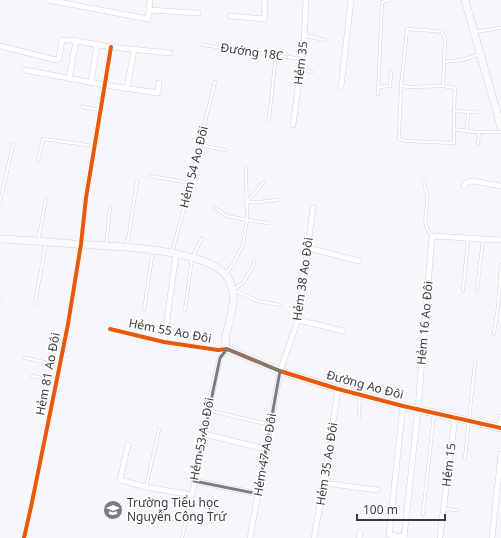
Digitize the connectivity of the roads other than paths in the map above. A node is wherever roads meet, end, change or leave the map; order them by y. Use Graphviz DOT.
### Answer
graph roads {
  1 [pos="48,0"];
  2 [pos="150,0"];
  3 [pos="266,0"];
  4 [pos="306,0"];
  5 [pos="351,0"];
  6 [pos="390,0"];
  7 [pos="465,0"];
  8 [pos="149,10"];
  9 [pos="198,13"];
  10 [pos="231,16"];
  11 [pos="501,28"];
  12 [pos="475,32"];
  13 [pos="304,35"];
  14 [pos="324,40"];
  15 [pos="76,41"];
  16 [pos="97,45"];
  17 [pos="203,45"];
  18 [pos="0,46"];
  19 [pos="111,47"];
  20 [pos="134,50"];
  21 [pos="170,53"];
  22 [pos="481,54"];
  23 [pos="276,55"];
  24 [pos="302,59"];
  25 [pos="444,62"];
  26 [pos="25,70"];
  27 [pos="300,70"];
  28 [pos="312,72"];
  29 [pos="391,72"];
  30 [pos="69,79"];
  31 [pos="215,82"];
  32 [pos="91,83"];
  33 [pos="159,83"];
  34 [pos="105,85"];
  35 [pos="401,86"];
  36 [pos="443,86"];
  37 [pos="341,87"];
  38 [pos="379,87"];
  39 [pos="127,89"];
  40 [pos="378,94"];
  41 [pos="82,107"];
  42 [pos="100,110"];
  43 [pos="454,111"];
  44 [pos="468,112"];
  45 [pos="475,112"];
  46 [pos="269,119"];
  47 [pos="293,125"];
  48 [pos="501,128"];
  49 [pos="454,129"];
  50 [pos="467,131"];
  51 [pos="479,132"];
  52 [pos="501,132"];
  53 [pos="478,144"];
  54 [pos="13,145"];
  55 [pos="200,145"];
  56 [pos="95,146"];
  57 [pos="225,150"];
  58 [pos="38,161"];
  59 [pos="246,170"];
  60 [pos="150,176"];
  61 [pos="137,181"];
  62 [pos="424,182"];
  63 [pos="191,183"];
  64 [pos="263,183"];
  65 [pos="464,186"];
  66 [pos="501,186"];
  67 [pos="46,199"];
  68 [pos="277,200"];
  69 [pos="0,202"];
  70 [pos="246,202"];
  71 [pos="110,208"];
  72 [pos="214,208"];
  73 [pos="313,208"];
  74 [pos="247,220"];
  75 [pos="268,222"];
  76 [pos="432,236"];
  77 [pos="202,238"];
  78 [pos="468,238"];
  79 [pos="0,239"];
  80 [pos="483,239"];
  81 [pos="501,240"];
  82 [pos="38,241"];
  83 [pos="46,242"];
  84 [pos="81,244"];
  85 [pos="106,246"];
  86 [pos="127,247"];
  87 [pos="308,248"];
  88 [pos="153,250"];
  89 [pos="174,253"];
  90 [pos="192,258"];
  91 [pos="359,261"];
  92 [pos="254,262"];
  93 [pos="501,265"];
  94 [pos="225,275"];
  95 [pos="233,290"];
  96 [pos="463,290"];
  97 [pos="477,290"];
  98 [pos="35,304"];
  99 [pos="280,305"];
  100 [pos="144,310"];
  101 [pos="185,310"];
  102 [pos="298,320"];
  103 [pos="110,329"];
  104 [pos="343,331"];
  105 [pos="494,333"];
  106 [pos="164,342"];
  107 [pos="227,349"];
  108 [pos="25,358"];
  109 [pos="475,362"];
  110 [pos="60,365"];
  111 [pos="280,371"];
  112 [pos="32,376"];
  113 [pos="57,381"];
  114 [pos="338,390"];
  115 [pos="360,395"];
  116 [pos="403,406"];
  117 [pos="418,409"];
  118 [pos="208,410"];
  119 [pos="435,413"];
  120 [pos="359,417"];
  121 [pos="501,417"];
  122 [pos="454,418"];
  123 [pos="469,421"];
  124 [pos="271,425"];
  125 [pos="500,428"];
  126 [pos="159,430"];
  127 [pos="204,434"];
  128 [pos="128,445"];
  129 [pos="266,449"];
  130 [pos="501,454"];
  131 [pos="465,458"];
  132 [pos="194,481"];
  133 [pos="324,483"];
  134 [pos="146,487"];
  135 [pos="377,490"];
  136 [pos="258,494"];
  137 [pos="192,495"];
  138 [pos="444,509"];
  139 [pos="457,510"];
  140 [pos="423,514"];
  141 [pos="440,536"];
  142 [pos="24,538"];
  143 [pos="182,538"];
  144 [pos="250,538"];
  145 [pos="314,538"];
  146 [pos="404,538"];
  147 [pos="492,538"];
  1 -- 8 [label="street"];
  2 -- 8 [label="street"];
  3 -- 10 [label="street"];
  4 -- 13 [label="street, Hẻm 35"];
  5 -- 37 [label="street"];
  6 -- 38 [label="lane"];
  7 -- 12 [label="street"];
  8 -- 9 [label="street"];
  11 -- 12 [label="lane"];
  12 -- 22 [label="street"];
  13 -- 14 [label="lane"];
  13 -- 24 [label="street, Hẻm 35"];
  15 -- 16 [label="street"];
  15 -- 18 [label="street"];
  15 -- 30 [label="street"];
  16 -- 19 [label="street"];
  16 -- 32 [label="street"];
  17 -- 23 [label="lane, Đướng 18C"];
  19 -- 20 [label="street"];
  19 -- 34 [label="street, Hẻm 81 Ao Đôi"];
  20 -- 21 [label="street"];
  20 -- 39 [label="street"];
  22 -- 25 [label="lane"];
  22 -- 48 [label="street"];
  23 -- 24 [label="lane, Đướng 18C"];
  23 -- 46 [label="lane"];
  24 -- 27 [label="street, Hẻm 35"];
  25 -- 35 [label="lane"];
  25 -- 36 [label="lane"];
  26 -- 30 [label="street"];
  27 -- 28 [label="lane"];
  27 -- 47 [label="street, Hẻm 35"];
  29 -- 38 [label="lane"];
  30 -- 32 [label="street"];
  31 -- 55 [label="lane, Hẻm 54 Ao Đôi"];
  32 -- 34 [label="street"];
  33 -- 39 [label="street"];
  34 -- 39 [label="street"];
  34 -- 42 [label="street, Hẻm 81 Ao Đôi"];
  35 -- 36 [label="lane"];
  35 -- 49 [label="lane"];
  36 -- 43 [label="lane"];
  38 -- 40 [label="lane"];
  41 -- 42 [label="lane"];
  42 -- 56 [label="street, Hẻm 81 Ao Đôi"];
  43 -- 44 [label="lane"];
  43 -- 49 [label="lane"];
  44 -- 45 [label="lane"];
  44 -- 50 [label="lane"];
  49 -- 50 [label="lane"];
  50 -- 51 [label="lane"];
  51 -- 52 [label="lane"];
  51 -- 53 [label="lane"];
  54 -- 69 [label="lane"];
  55 -- 57 [label="lane"];
  55 -- 63 [label="lane, Hẻm 54 Ao Đôi"];
  56 -- 58 [label="lane"];
  56 -- 84 [label="street, Hẻm 81 Ao Đôi"];
  59 -- 70 [label="lane"];
  60 -- 63 [label="lane"];
  61 -- 86 [label="lane"];
  62 -- 76 [label="lane"];
  63 -- 89 [label="lane, Hẻm 54 Ao Đôi"];
  64 -- 70 [label="lane"];
  65 -- 66 [label="street"];
  67 -- 82 [label="lane"];
  68 -- 70 [label="lane"];
  70 -- 74 [label="lane"];
  71 -- 85 [label="lane"];
  72 -- 74 [label="lane"];
  73 -- 87 [label="street, Hẻm 38 Ao Đôi"];
  74 -- 75 [label="lane"];
  74 -- 94 [label="lane"];
  76 -- 78 [label="street"];
  76 -- 117 [label="street, Hẻm 16 Ao Đôi"];
  77 -- 90 [label="lane"];
  78 -- 80 [label="street"];
  78 -- 96 [label="lane"];
  79 -- 82 [label="street"];
  80 -- 81 [label="street"];
  80 -- 97 [label="lane"];
  82 -- 83 [label="street"];
  83 -- 84 [label="street"];
  83 -- 98 [label="lane"];
  84 -- 85 [label="street"];
  84 -- 110 [label="street, Hẻm 81 Ao Đôi"];
  85 -- 86 [label="street"];
  86 -- 88 [label="street"];
  87 -- 91 [label="street"];
  87 -- 102 [label="street, Hẻm 38 Ao Đôi"];
  88 -- 89 [label="street"];
  88 -- 100 [label="lane"];
  89 -- 90 [label="street"];
  89 -- 106 [label="street"];
  90 -- 94 [label="street"];
  90 -- 101 [label="lane"];
  92 -- 95 [label="lane"];
  93 -- 105 [label="lane"];
  94 -- 95 [label="street"];
  95 -- 99 [label="lane"];
  95 -- 107 [label="street"];
  102 -- 104 [label="street"];
  102 -- 111 [label="street, Hẻm 38 Ao Đôi"];
  103 -- 106 [label="street, Hẻm 55 Ao Đôi"];
  106 -- 107 [label="street, Hẻm 55 Ao Đôi"];
  107 -- 111 [label="street, Đường Ao Đôi"];
  107 -- 118 [label="street, Hẻm 53 Ao Đôi"];
  108 -- 110 [label="lane"];
  109 -- 123 [label="lane"];
  110 -- 113 [label="street, Hẻm 81 Ao Đôi"];
  111 -- 114 [label="street, Đường Ao Đôi"];
  111 -- 124 [label="street, Hẻm 47 Ao Đôi"];
  112 -- 113 [label="lane"];
  113 -- 142 [label="street, Hẻm 81 Ao Đôi"];
  114 -- 115 [label="street, Đường Ao Đôi"];
  114 -- 133 [label="street, Hẻm 35 Ao Đôi"];
  115 -- 116 [label="street, Đường Ao Đôi"];
  115 -- 120 [label="lane"];
  116 -- 117 [label="street, Đường Ao Đôi"];
  116 -- 146 [label="street"];
  117 -- 119 [label="street, Đường Ao Đôi"];
  117 -- 146 [label="street, Hẻm 16 Ao Đôi"];
  118 -- 124 [label="lane"];
  118 -- 127 [label="street, Hẻm 53 Ao Đôi"];
  119 -- 122 [label="street, Đường Ao Đôi"];
  119 -- 140 [label="lane, Hẻm 15"];
  121 -- 125 [label="street"];
  122 -- 123 [label="street, Đường Ao Đôi"];
  122 -- 138 [label="street, Hẻm 15"];
  123 -- 125 [label="street, Đường Ao Đôi"];
  123 -- 131 [label="lane"];
  124 -- 129 [label="street, Hẻm 47 Ao Đôi"];
  126 -- 134 [label="lane"];
  127 -- 129 [label="street"];
  127 -- 132 [label="street, Hẻm 53 Ao Đôi"];
  128 -- 134 [label="street, Hẻm 53 Ao Đôi"];
  129 -- 136 [label="street, Hẻm 47 Ao Đôi"];
  130 -- 147 [label="street"];
  132 -- 136 [label="street"];
  132 -- 137 [label="street, Hẻm 53 Ao Đôi"];
  133 -- 135 [label="street"];
  133 -- 145 [label="street, Hẻm 35 Ao Đôi"];
  134 -- 137 [label="street, Hẻm 53 Ao Đôi"];
  136 -- 144 [label="street, Hẻm 47 Ao Đôi"];
  137 -- 143 [label="lane"];
  138 -- 139 [label="lane"];
  138 -- 141 [label="street, Hẻm 15"];
}
